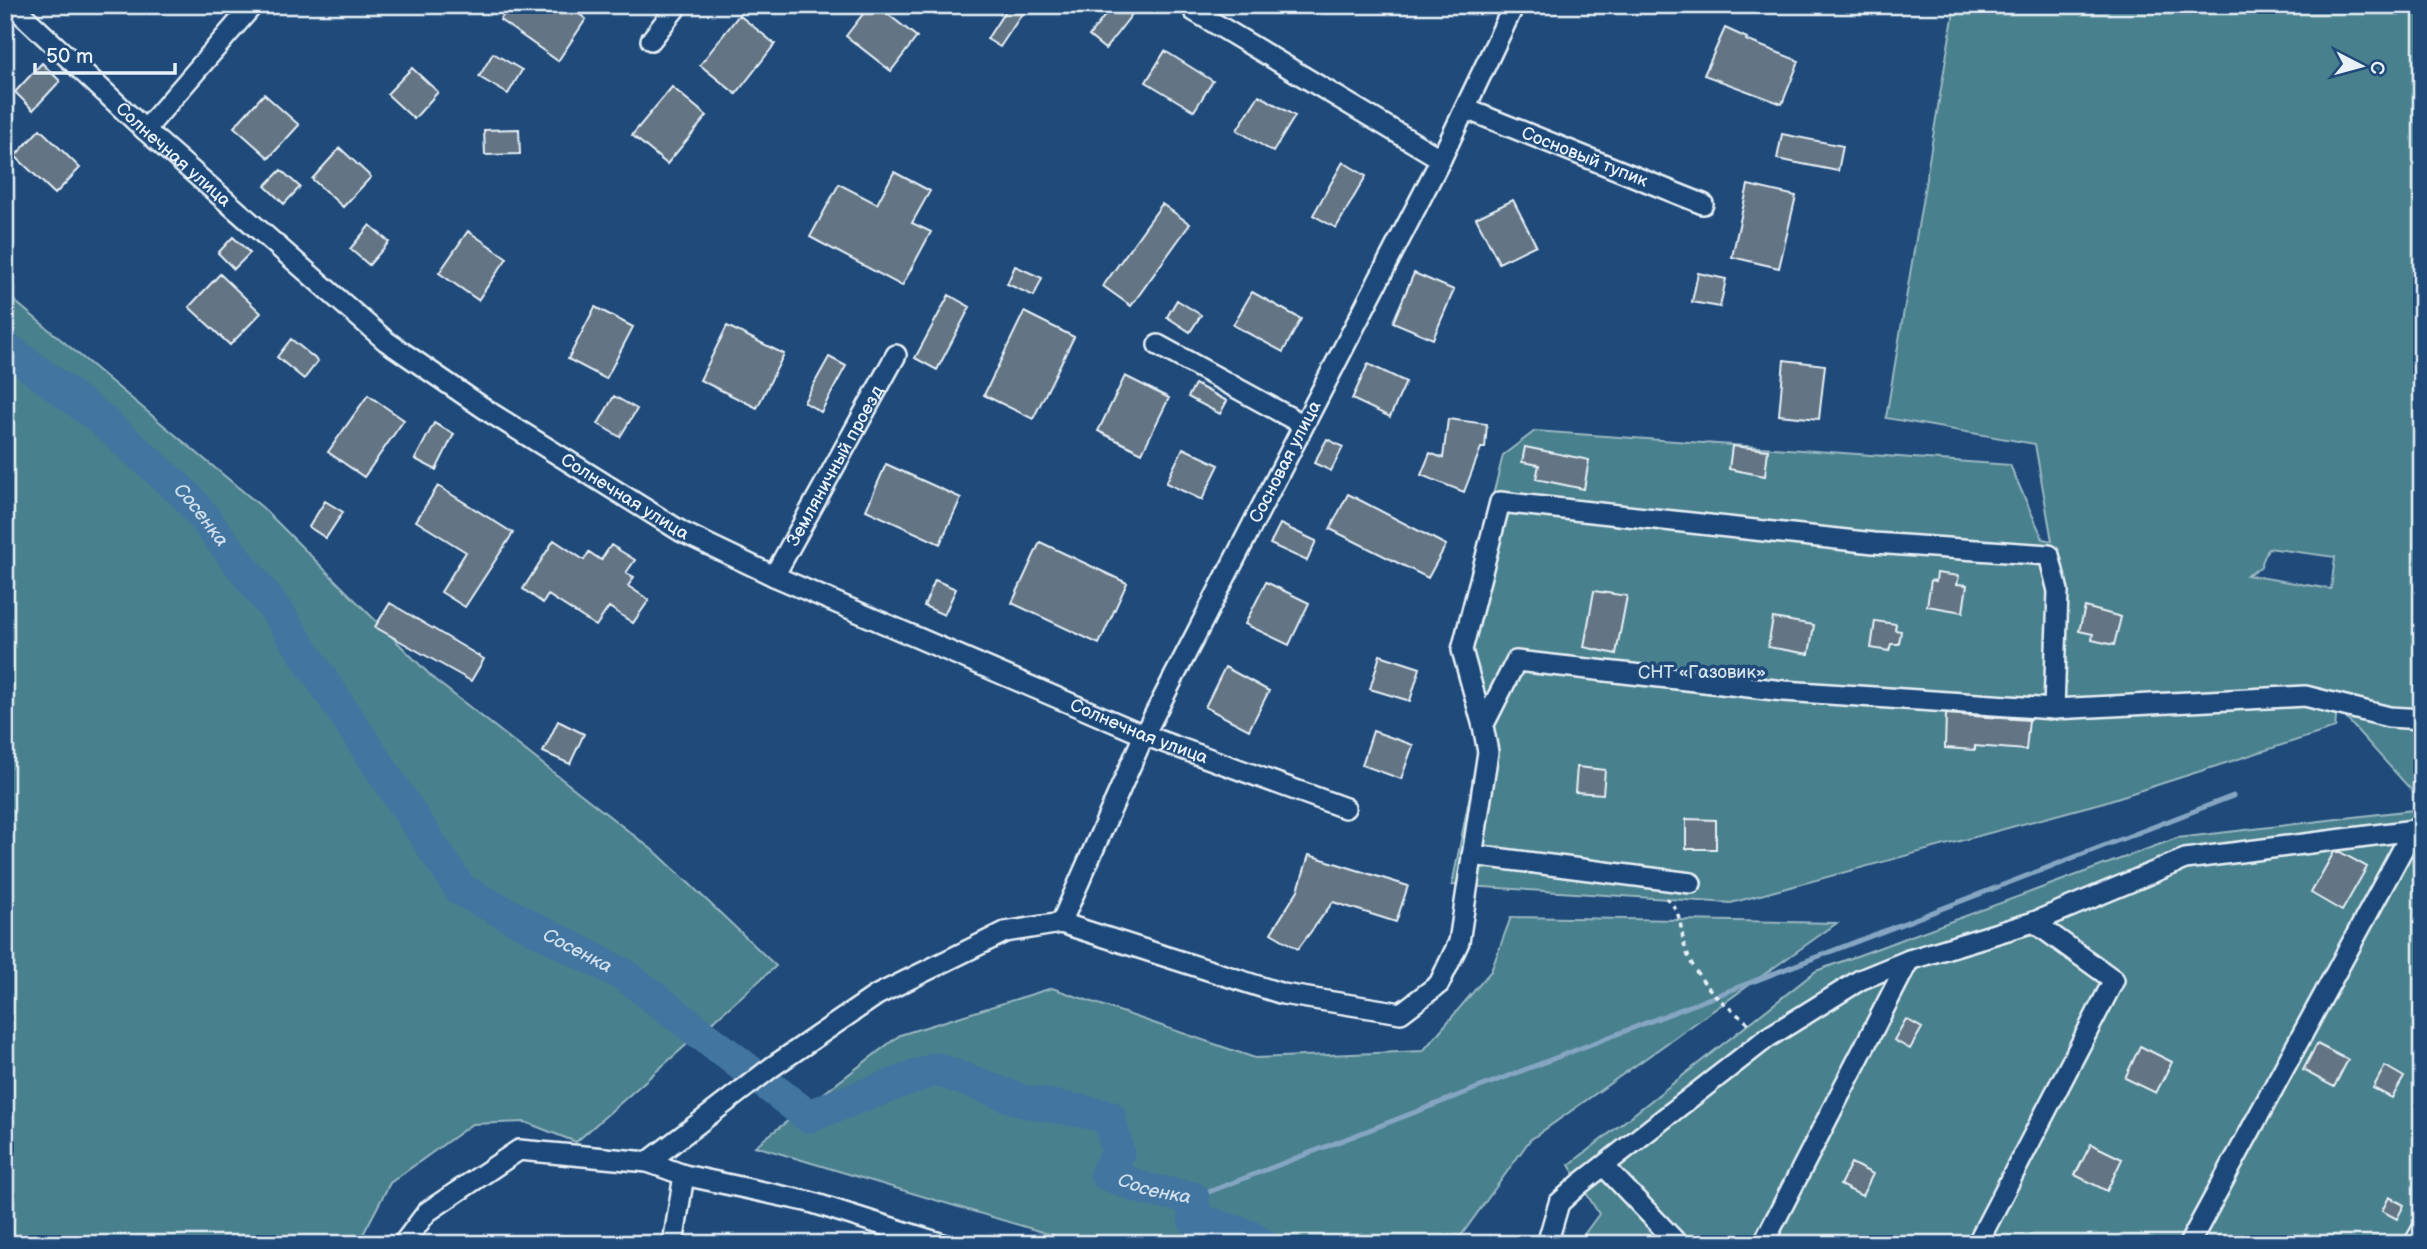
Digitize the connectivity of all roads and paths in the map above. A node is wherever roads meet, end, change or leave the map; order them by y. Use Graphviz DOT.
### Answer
graph roads {
  1 [pos="12,5"];
  2 [pos="253,5"];
  3 [pos="678,5"];
  4 [pos="1514,5"];
  5 [pos="1194,11"];
  6 [pos="651,40"];
  7 [pos="1466,109"];
  8 [pos="145,130"];
  9 [pos="1441,159"];
  10 [pos="1703,204"];
  11 [pos="1158,345"];
  12 [pos="896,355"];
  13 [pos="1302,424"];
  14 [pos="774,576"];
  15 [pos="2054,709"];
  16 [pos="2422,719"];
  17 [pos="1483,726"];
  18 [pos="1144,735"];
  19 [pos="1345,808"];
  20 [pos="2417,829"];
  21 [pos="1472,855"];
  22 [pos="1639,876"];
  23 [pos="1691,883"];
  24 [pos="2034,922"];
  25 [pos="1062,923"];
  26 [pos="1909,960"];
  27 [pos="1768,1038"];
  28 [pos="648,1162"];
  29 [pos="1604,1166"];
  30 [pos="684,1175"];
  31 [pos="2422,1230"];
  32 [pos="403,1244"];
  33 [pos="673,1244"];
  34 [pos="943,1244"];
  35 [pos="1547,1244"];
  36 [pos="1678,1244"];
  37 [pos="1763,1244"];
  38 [pos="1977,1244"];
  39 [pos="2189,1244"];
  40 [pos="2414,1244"];
  1 -- 8 [label="lane, Солнечная улица"];
  2 -- 8 [label="lane"];
  3 -- 6 [label="lane"];
  4 -- 7 [label="lane, Сосновая улица"];
  5 -- 9 [label="lane"];
  7 -- 9 [label="lane, Сосновая улица"];
  7 -- 10 [label="lane, Сосновый тупик"];
  8 -- 14 [label="lane, Солнечная улица"];
  9 -- 13 [label="lane, Сосновая улица"];
  11 -- 13 [label="lane"];
  12 -- 14 [label="lane, Земляничный проезд"];
  13 -- 18 [label="lane, Сосновая улица"];
  14 -- 18 [label="lane, Солнечная улица"];
  15 -- 16 [label="lane"];
  15 -- 17 [label="lane"];
  15 -- 17 [label="lane"];
  17 -- 21 [label="lane"];
  18 -- 19 [label="lane, Солнечная улица"];
  18 -- 25 [label="lane, Сосновая улица"];
  20 -- 24 [label="lane"];
  20 -- 39 [label="lane"];
  21 -- 22 [label="lane"];
  21 -- 25 [label="lane"];
  22 -- 23 [label="lane"];
  22 -- 27 [label="path"];
  24 -- 26 [label="lane"];
  24 -- 38 [label="lane"];
  25 -- 28 [label="lane"];
  26 -- 27 [label="lane"];
  26 -- 37 [label="lane"];
  27 -- 29 [label="lane"];
  28 -- 30 [label="lane"];
  28 -- 32 [label="lane"];
  29 -- 35 [label="lane"];
  29 -- 36 [label="lane"];
  30 -- 33 [label="lane"];
  30 -- 34 [label="lane"];
  31 -- 40 [label="lane"];
}
